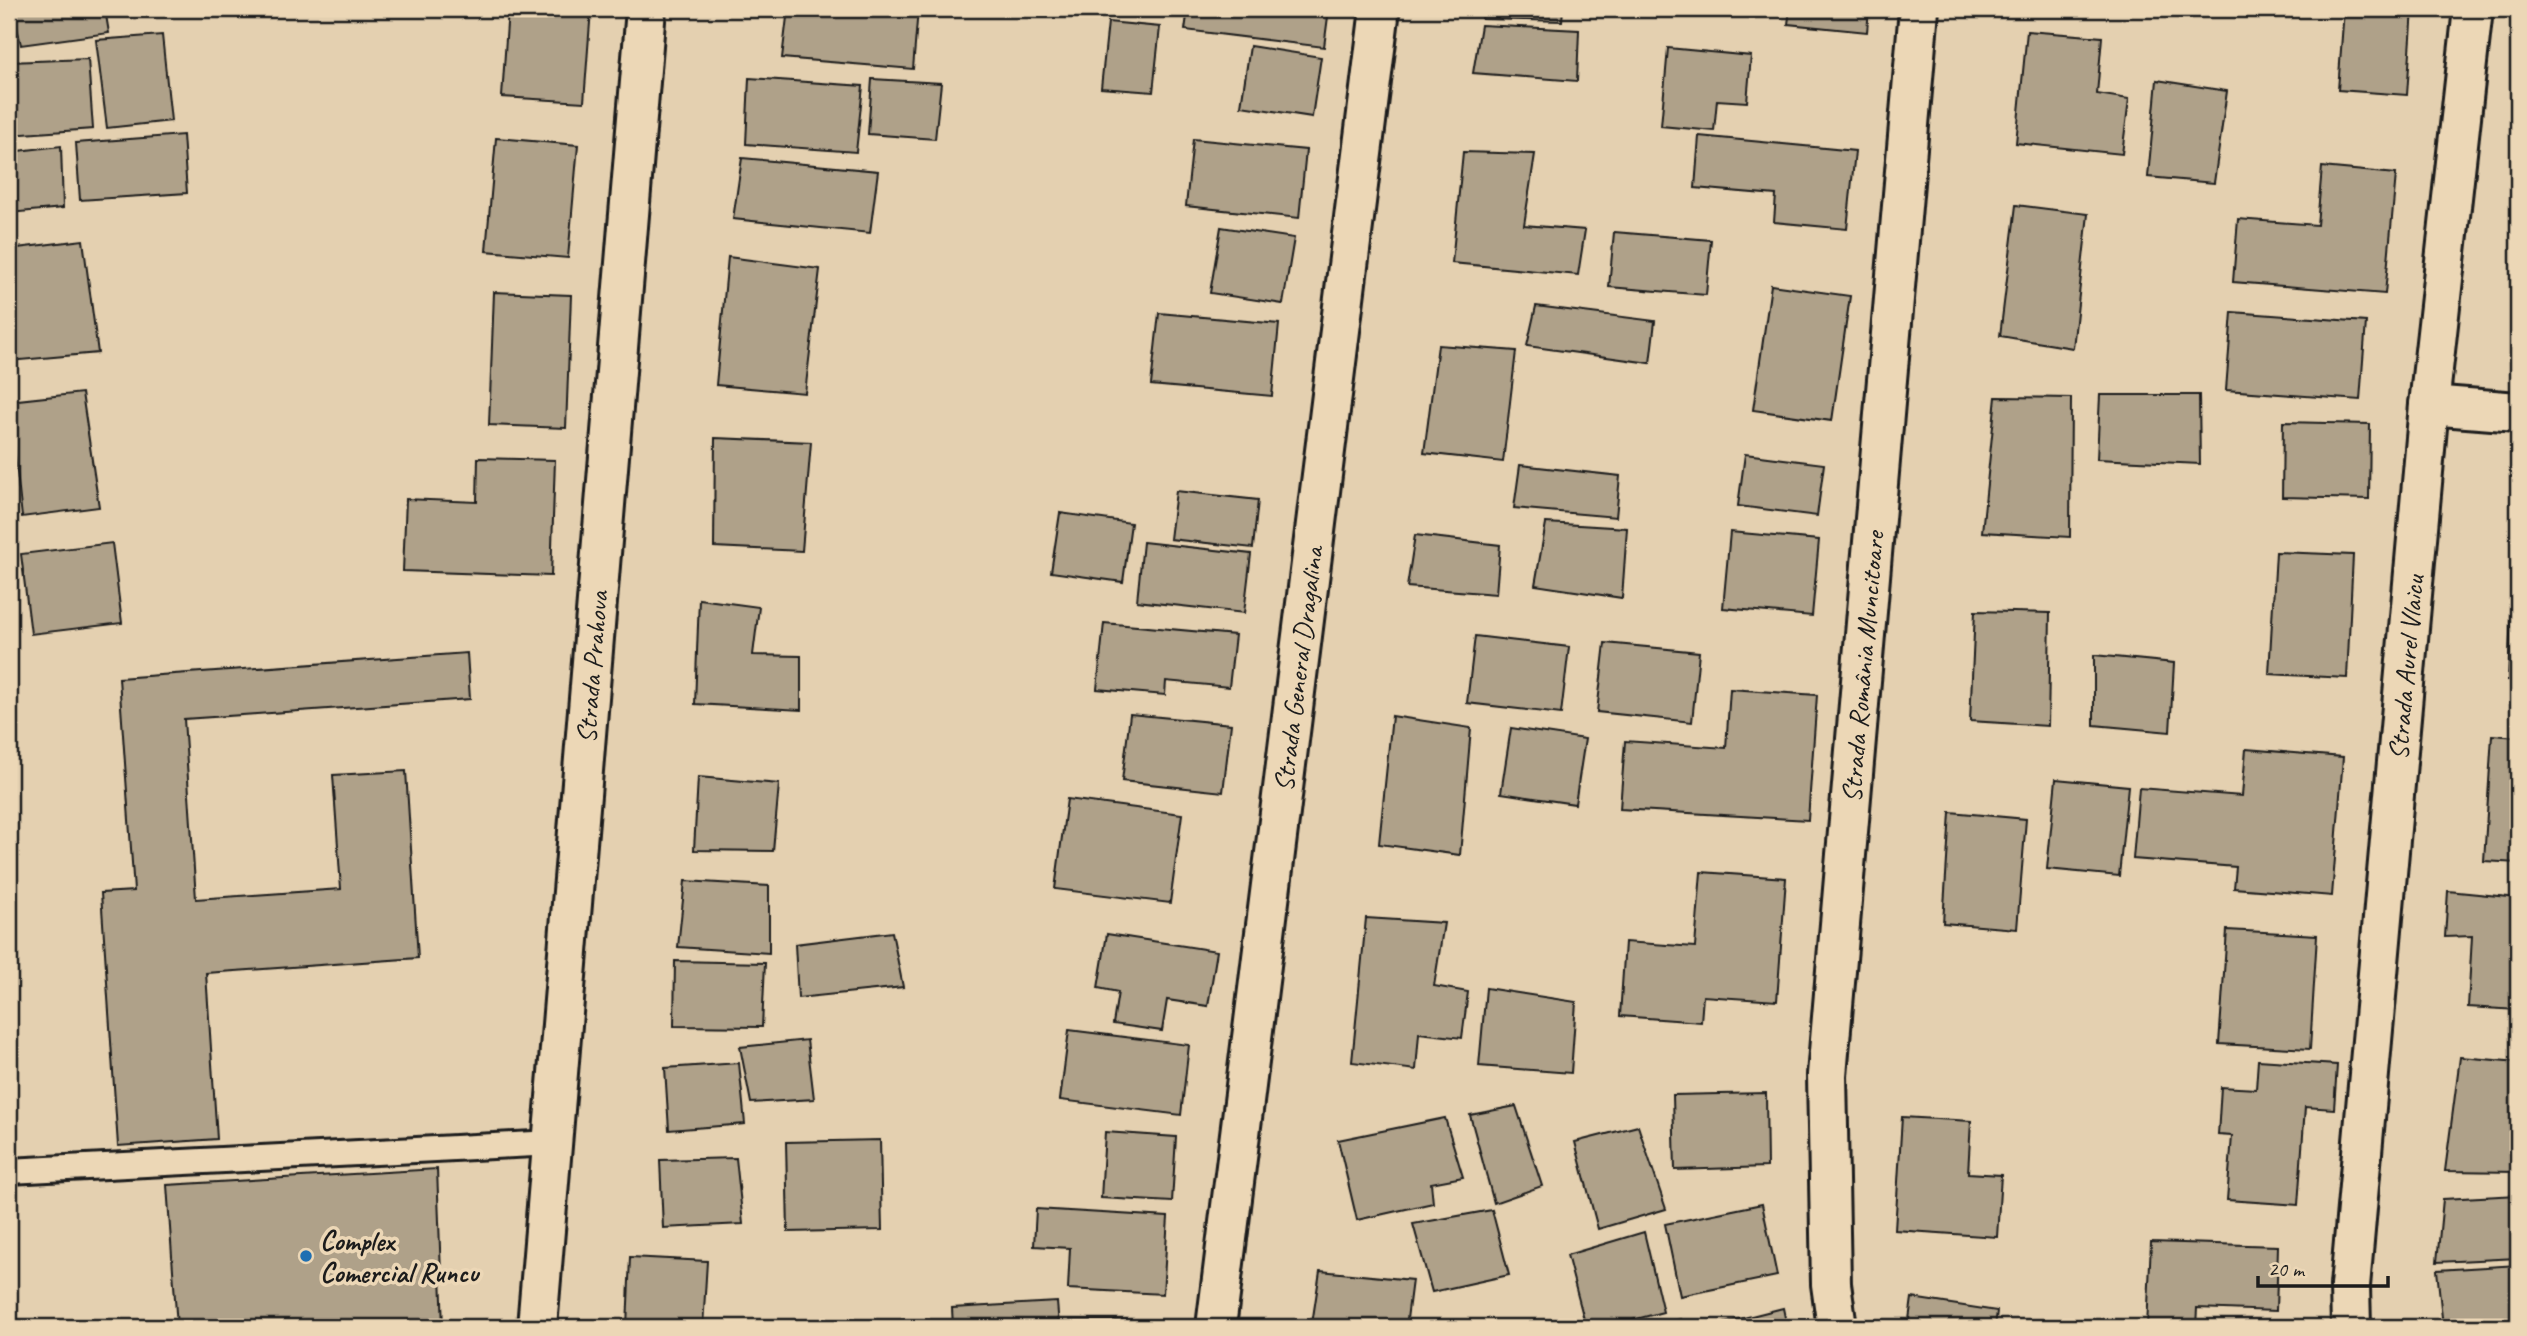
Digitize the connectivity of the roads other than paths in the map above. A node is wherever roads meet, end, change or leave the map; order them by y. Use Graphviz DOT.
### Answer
graph roads {
  1 [pos="646,9"];
  2 [pos="1380,9"];
  3 [pos="1919,9"];
  4 [pos="2473,9"];
  5 [pos="2429,405"];
  6 [pos="2518,412"];
  7 [pos="553,1143"];
  8 [pos="9,1171"];
  9 [pos="537,1327"];
  10 [pos="1216,1327"];
  11 [pos="1837,1327"];
  12 [pos="2351,1327"];
  1 -- 7 [label="street, Strada Prahova"];
  2 -- 10 [label="street, Strada General Dragalina"];
  3 -- 11 [label="street, Strada România Muncitoare"];
  4 -- 5 [label="street, Strada Aurel Vlaicu"];
  5 -- 6 [label="street"];
  5 -- 12 [label="street, Strada Aurel Vlaicu"];
  7 -- 8 [label="lane"];
  7 -- 9 [label="street, Strada Prahova"];
}
